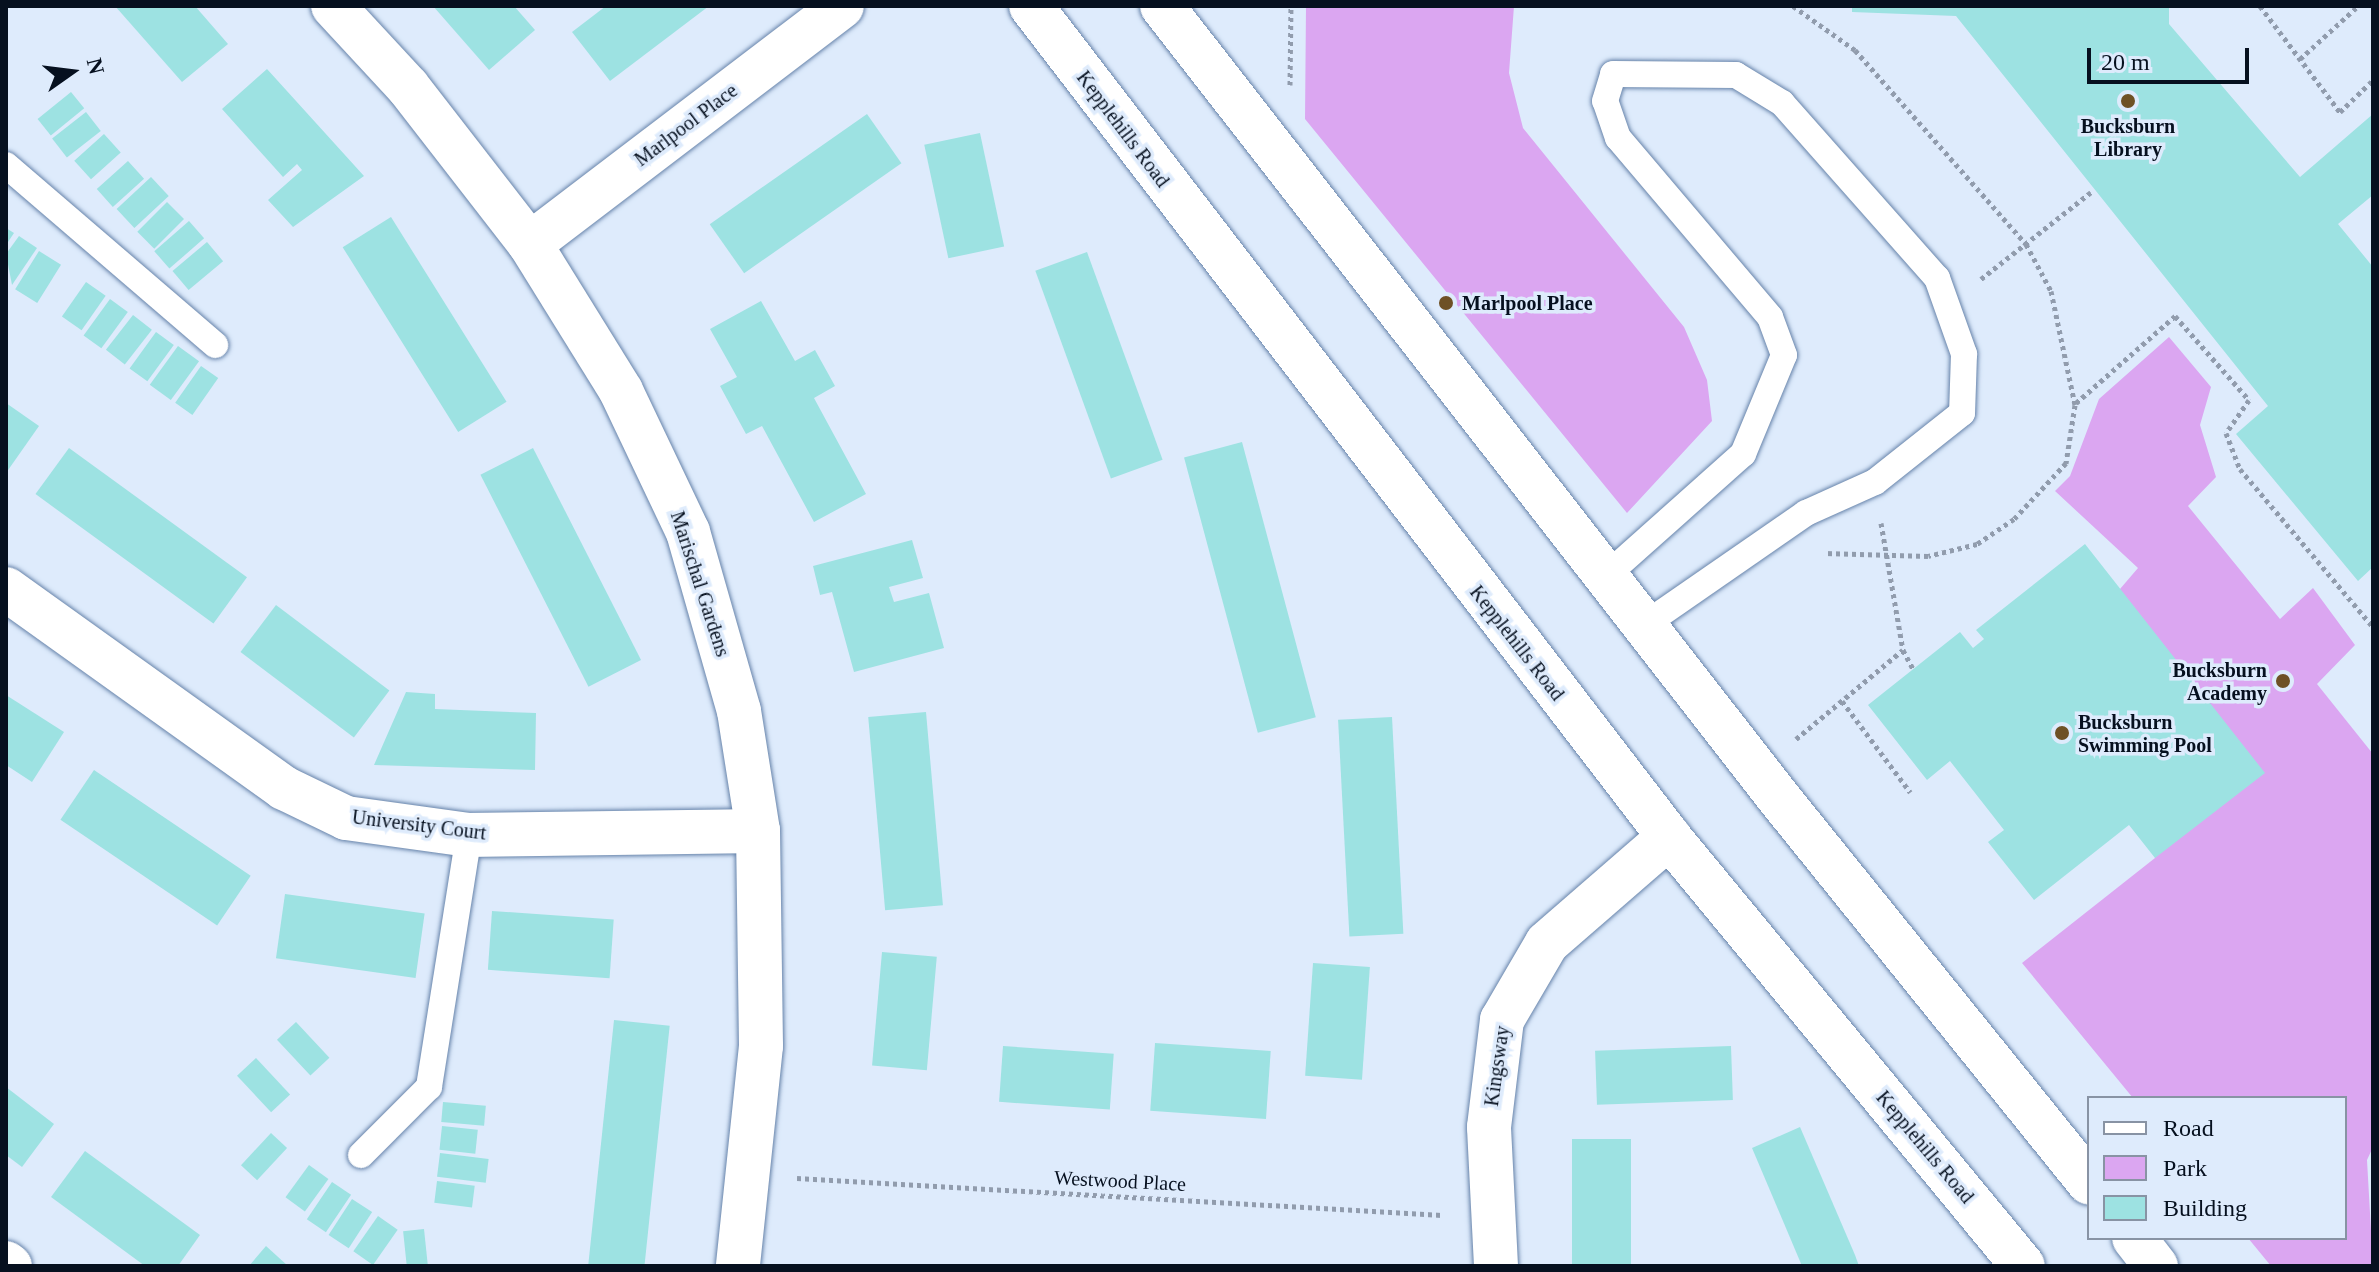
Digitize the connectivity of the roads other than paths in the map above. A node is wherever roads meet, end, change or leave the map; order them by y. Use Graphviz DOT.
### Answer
graph roads {
  1 [pos="333,6"];
  2 [pos="842,6"];
  3 [pos="1031,6"];
  4 [pos="1162,6"];
  5 [pos="6,165"];
  6 [pos="530,244"];
  7 [pos="215,345"];
  8 [pos="1607,575"];
  9 [pos="6,589"];
  10 [pos="1644,625"];
  11 [pos="758,831"];
  12 [pos="469,835"];
  13 [pos="1669,837"];
  14 [pos="361,1155"];
  15 [pos="2087,1180"];
  16 [pos="2136,1240"];
  17 [pos="738,1266"];
  18 [pos="1496,1266"];
  19 [pos="2023,1266"];
  20 [pos="2156,1266"];
  1 -- 6 [label="street, Marischal Gardens"];
  2 -- 6 [label="street, Marlpool Place"];
  3 -- 13 [label="street, Kepplehills Road"];
  4 -- 8 [label="street"];
  5 -- 7 [label="lane"];
  6 -- 11 [label="street, Marischal Gardens"];
  8 -- 10 [label="street"];
  8 -- 10 [label="lane"];
  9 -- 12 [label="street, University Court"];
  10 -- 15 [label="street"];
  11 -- 12 [label="street, University Court"];
  11 -- 17 [label="street, Marischal Gardens"];
  12 -- 14 [label="lane"];
  13 -- 18 [label="street, Kingsway"];
  13 -- 19 [label="street, Kepplehills Road"];
  16 -- 20 [label="street"];
}
